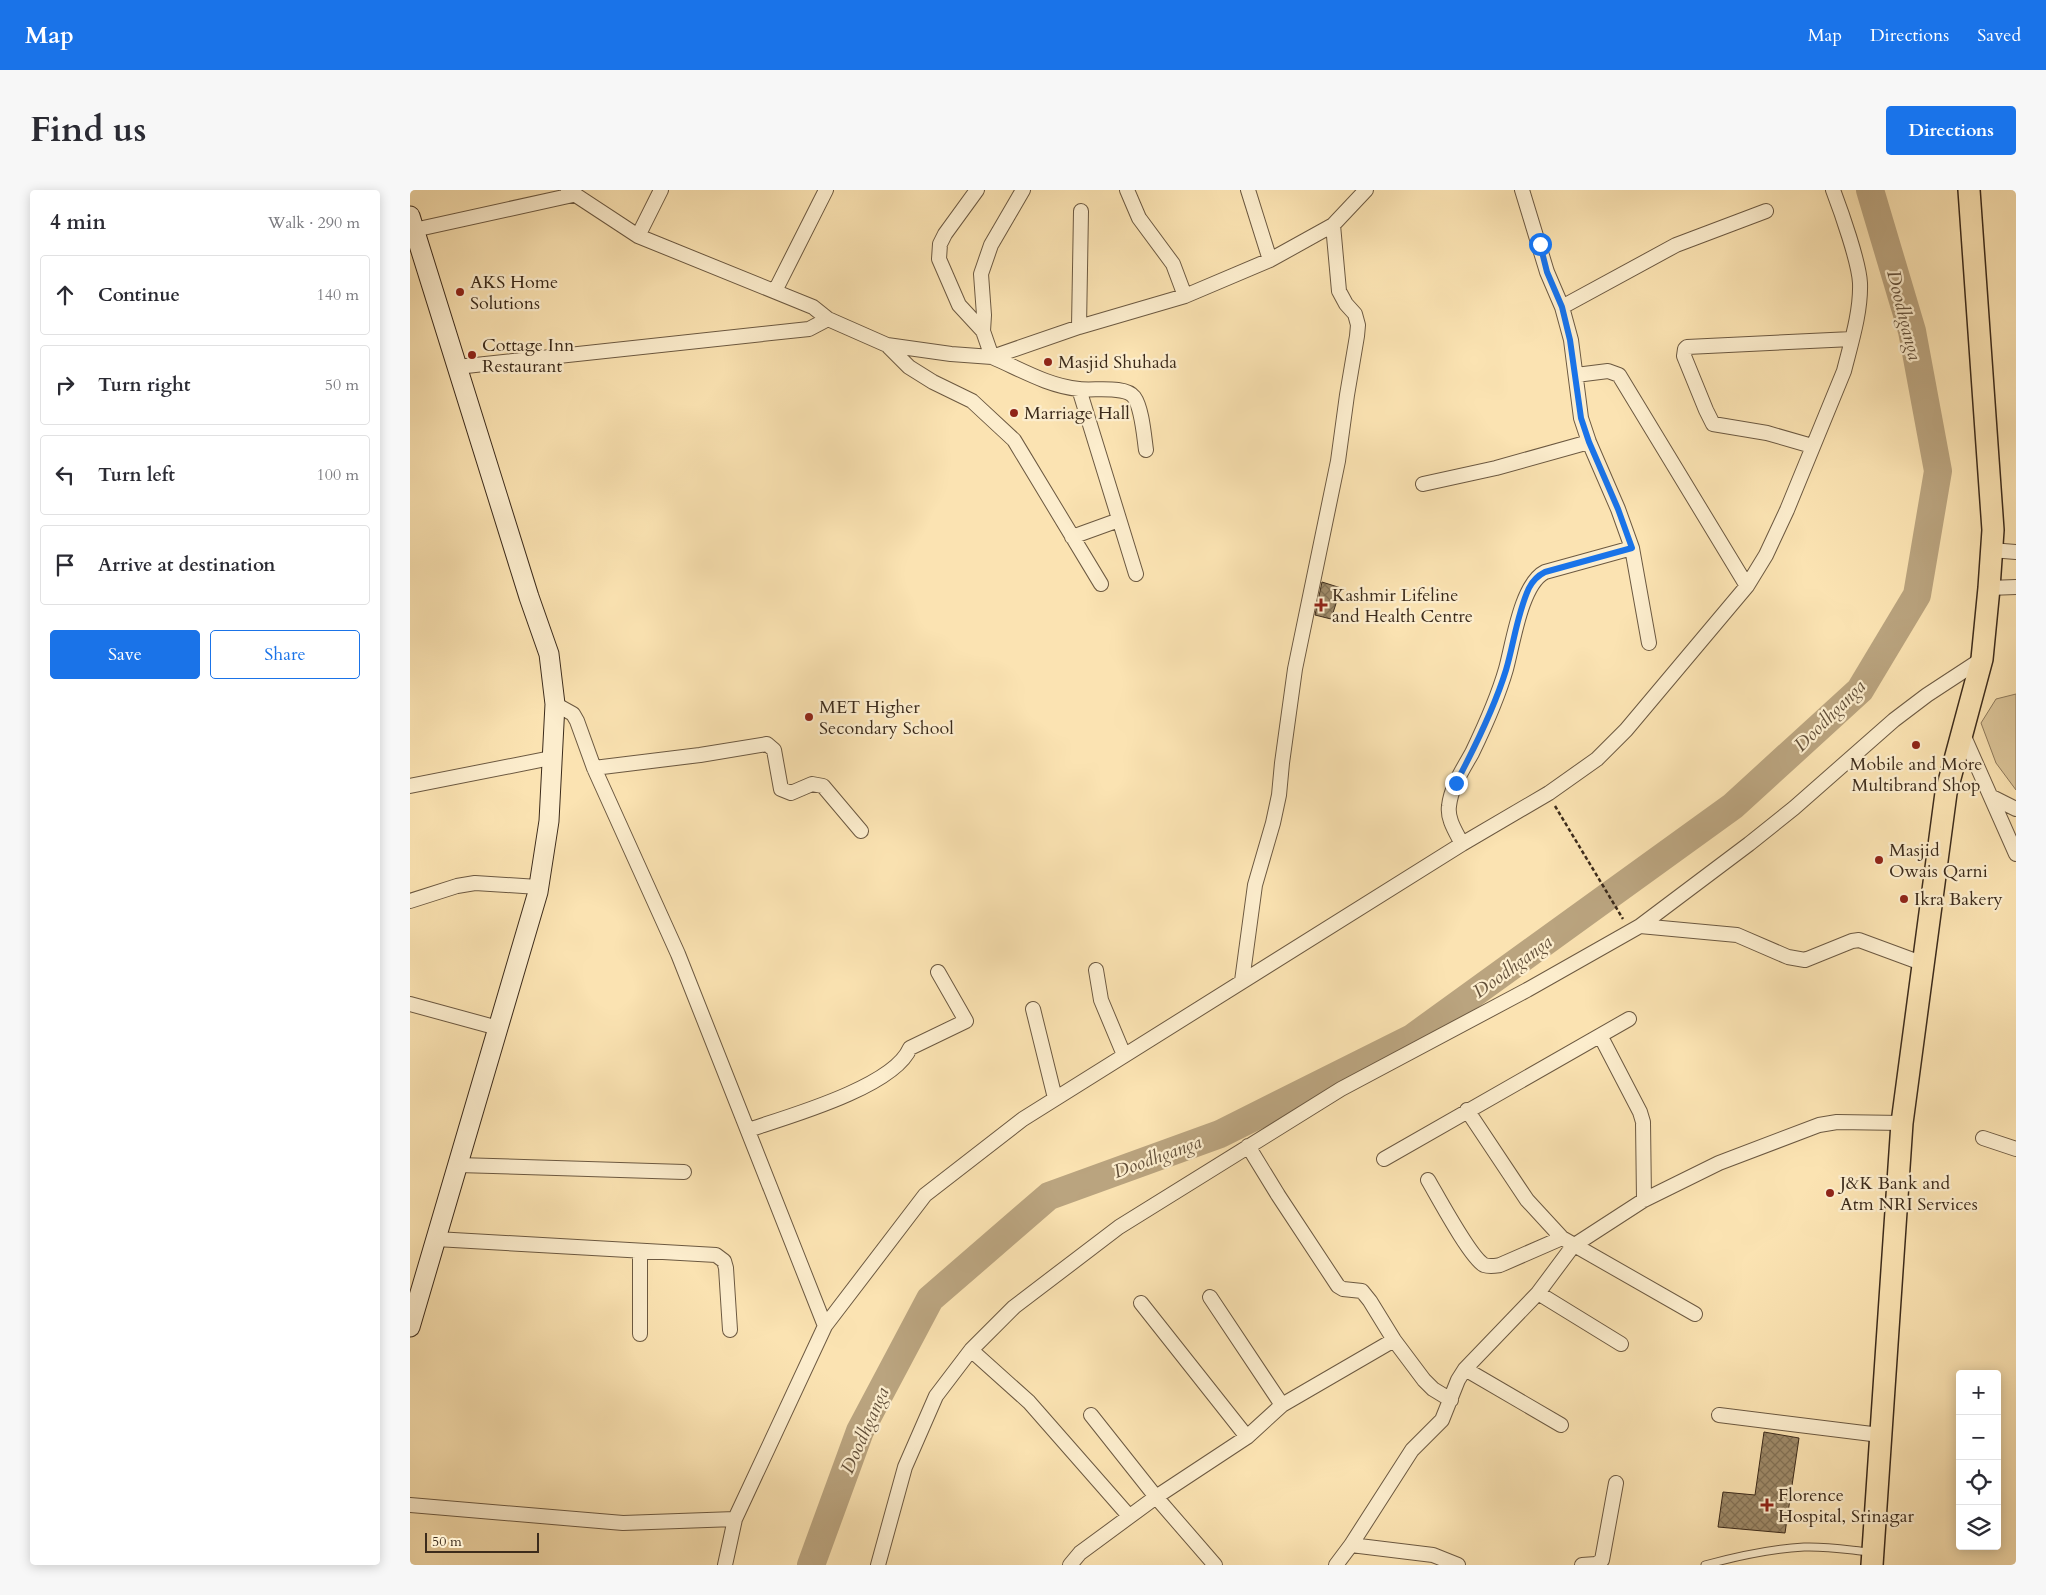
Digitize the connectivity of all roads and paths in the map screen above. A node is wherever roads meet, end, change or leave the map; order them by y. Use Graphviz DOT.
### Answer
graph roads {
  1 [pos="661,190"];
  2 [pos="826,190"];
  3 [pos="977,190"];
  4 [pos="1023,190"];
  5 [pos="1127,190"];
  6 [pos="1248,190"];
  7 [pos="1366,190"];
  8 [pos="1522,190"];
  9 [pos="1833,190"];
  10 [pos="1969,190"];
  11 [pos="571,192"];
  12 [pos="1081,211"];
  13 [pos="1766,211"];
  14 [pos="412,223"];
  15 [pos="1333,225"];
  16 [pos="638,236"];
  17 [pos="1270,260"];
  18 [pos="775,292"];
  19 [pos="1185,296"];
  20 [pos="1562,307"];
  21 [pos="828,319"];
  22 [pos="1079,327"];
  23 [pos="982,332"];
  24 [pos="1852,339"];
  25 [pos="887,344"];
  26 [pos="992,357"];
  27 [pos="457,367"];
  28 [pos="1576,376"];
  29 [pos="1079,389"];
  30 [pos="1589,442"];
  31 [pos="1812,446"];
  32 [pos="1146,450"];
  33 [pos="1423,484"];
  34 [pos="1119,520"];
  35 [pos="1072,537"];
  36 [pos="1632,548"];
  37 [pos="1991,550"];
  38 [pos="2016,552"];
  39 [pos="1136,574"];
  40 [pos="1101,584"];
  41 [pos="1747,586"];
  42 [pos="2016,587"];
  43 [pos="1989,588"];
  44 [pos="1649,643"];
  45 [pos="1982,659"];
  46 [pos="555,704"];
  47 [pos="1962,732"];
  48 [pos="551,758"];
  49 [pos="594,768"];
  50 [pos="410,786"];
  51 [pos="1992,797"];
  52 [pos="1555,805"];
  53 [pos="2016,808"];
  54 [pos="861,831"];
  55 [pos="1462,844"];
  56 [pos="2016,854"];
  57 [pos="538,887"];
  58 [pos="410,901"];
  59 [pos="1623,919"];
  60 [pos="1640,926"];
  61 [pos="1924,964"];
  62 [pos="1096,970"];
  63 [pos="938,972"];
  64 [pos="1242,982"];
  65 [pos="410,1004"];
  66 [pos="1033,1009"];
  67 [pos="1629,1019"];
  68 [pos="498,1028"];
  69 [pos="1601,1036"];
  70 [pos="1124,1055"];
  71 [pos="1055,1098"];
  72 [pos="1467,1110"];
  73 [pos="1902,1124"];
  74 [pos="748,1130"];
  75 [pos="1983,1138"];
  76 [pos="1248,1146"];
  77 [pos="2016,1150"];
  78 [pos="1384,1159"];
  79 [pos="458,1165"];
  80 [pos="684,1172"];
  81 [pos="1428,1180"];
  82 [pos="1644,1200"];
  83 [pos="436,1239"];
  84 [pos="1567,1242"];
  85 [pos="640,1251"];
  86 [pos="416,1281"];
  87 [pos="1538,1293"];
  88 [pos="1210,1297"];
  89 [pos="1141,1303"];
  90 [pos="1695,1314"];
  91 [pos="825,1326"];
  92 [pos="410,1327"];
  93 [pos="730,1330"];
  94 [pos="640,1334"];
  95 [pos="1394,1340"];
  96 [pos="1621,1344"];
  97 [pos="971,1350"];
  98 [pos="1465,1369"];
  99 [pos="1451,1400"];
  100 [pos="1282,1404"];
  101 [pos="1091,1415"];
  102 [pos="1719,1415"];
  103 [pos="1561,1425"];
  104 [pos="1880,1435"];
  105 [pos="1247,1437"];
  106 [pos="1616,1483"];
  107 [pos="1156,1497"];
  108 [pos="410,1505"];
  109 [pos="1129,1516"];
  110 [pos="735,1519"];
  111 [pos="1351,1545"];
  112 [pos="1872,1558"];
  113 [pos="725,1565"];
  114 [pos="878,1565"];
  115 [pos="1070,1565"];
  116 [pos="1215,1565"];
  117 [pos="1336,1565"];
  118 [pos="1456,1565"];
  119 [pos="1582,1565"];
  120 [pos="1705,1565"];
  1 -- 16 [label="street"];
  2 -- 18 [label="street"];
  3 -- 23 [label="street"];
  4 -- 23 [label="street"];
  5 -- 19 [label="street"];
  6 -- 17 [label="street"];
  7 -- 15 [label="street"];
  8 -- 20 [label="street"];
  9 -- 24 [label="street"];
  10 -- 37 [label="main road"];
  11 -- 14 [label="street"];
  11 -- 16 [label="street"];
  12 -- 22 [label="street"];
  13 -- 20 [label="street"];
  14 -- 27 [label="main road"];
  15 -- 17 [label="street"];
  15 -- 64 [label="street"];
  16 -- 18 [label="street"];
  17 -- 19 [label="street"];
  18 -- 21 [label="street"];
  19 -- 22 [label="street"];
  20 -- 28 [label="street"];
  21 -- 25 [label="street"];
  21 -- 27 [label="street"];
  22 -- 26 [label="street"];
  23 -- 26 [label="street"];
  24 -- 31 [label="street"];
  24 -- 31 [label="street"];
  25 -- 26 [label="street"];
  25 -- 35 [label="street"];
  26 -- 29 [label="street"];
  27 -- 46 [label="main road"];
  28 -- 30 [label="street"];
  28 -- 41 [label="street"];
  29 -- 32 [label="street"];
  29 -- 34 [label="street"];
  30 -- 33 [label="street"];
  30 -- 36 [label="street"];
  31 -- 41 [label="street"];
  34 -- 35 [label="street"];
  34 -- 39 [label="street"];
  35 -- 40 [label="street"];
  36 -- 44 [label="street"];
  36 -- 55 [label="street"];
  37 -- 38 [label="street"];
  37 -- 43 [label="main road"];
  41 -- 55 [label="street"];
  42 -- 43 [label="street"];
  43 -- 45 [label="main road"];
  45 -- 47 [label="main road"];
  45 -- 60 [label="street"];
  46 -- 48 [label="main road"];
  46 -- 49 [label="street"];
  47 -- 51 [label="street"];
  47 -- 61 [label="main road"];
  48 -- 50 [label="street"];
  48 -- 57 [label="main road"];
  49 -- 54 [label="street"];
  49 -- 74 [label="street"];
  51 -- 53 [label="street"];
  51 -- 56 [label="street"];
  52 -- 59 [label="path"];
  55 -- 64 [label="street"];
  57 -- 58 [label="street"];
  57 -- 68 [label="main road"];
  60 -- 61 [label="street"];
  60 -- 76 [label="street"];
  61 -- 73 [label="main road"];
  62 -- 70 [label="street"];
  63 -- 74 [label="street"];
  64 -- 70 [label="street"];
  65 -- 68 [label="street"];
  66 -- 71 [label="street"];
  67 -- 69 [label="street"];
  68 -- 79 [label="main road"];
  69 -- 72 [label="street"];
  69 -- 82 [label="street"];
  70 -- 71 [label="street"];
  71 -- 91 [label="street"];
  72 -- 78 [label="street"];
  72 -- 84 [label="street"];
  73 -- 82 [label="street"];
  73 -- 104 [label="main road"];
  74 -- 91 [label="street"];
  75 -- 77 [label="street"];
  76 -- 95 [label="street"];
  76 -- 97 [label="street"];
  79 -- 80 [label="street"];
  79 -- 83 [label="main road"];
  81 -- 84 [label="street"];
  82 -- 84 [label="street"];
  83 -- 85 [label="street"];
  83 -- 86 [label="main road"];
  84 -- 87 [label="street"];
  84 -- 90 [label="street"];
  85 -- 93 [label="street"];
  85 -- 94 [label="street"];
  86 -- 92 [label="main road"];
  87 -- 96 [label="street"];
  87 -- 98 [label="street"];
  88 -- 100 [label="street"];
  89 -- 105 [label="street"];
  91 -- 110 [label="street"];
  95 -- 99 [label="street"];
  95 -- 100 [label="street"];
  97 -- 109 [label="street"];
  97 -- 114 [label="street"];
  98 -- 99 [label="street"];
  98 -- 103 [label="street"];
  99 -- 111 [label="street"];
  100 -- 105 [label="street"];
  101 -- 107 [label="street"];
  102 -- 104 [label="street"];
  104 -- 112 [label="main road"];
  105 -- 107 [label="street"];
  106 -- 119 [label="street"];
  107 -- 109 [label="street"];
  107 -- 116 [label="street"];
  108 -- 110 [label="street"];
  109 -- 115 [label="street"];
  110 -- 113 [label="street"];
  111 -- 117 [label="street"];
  111 -- 118 [label="street"];
  112 -- 120 [label="lane"];
}
